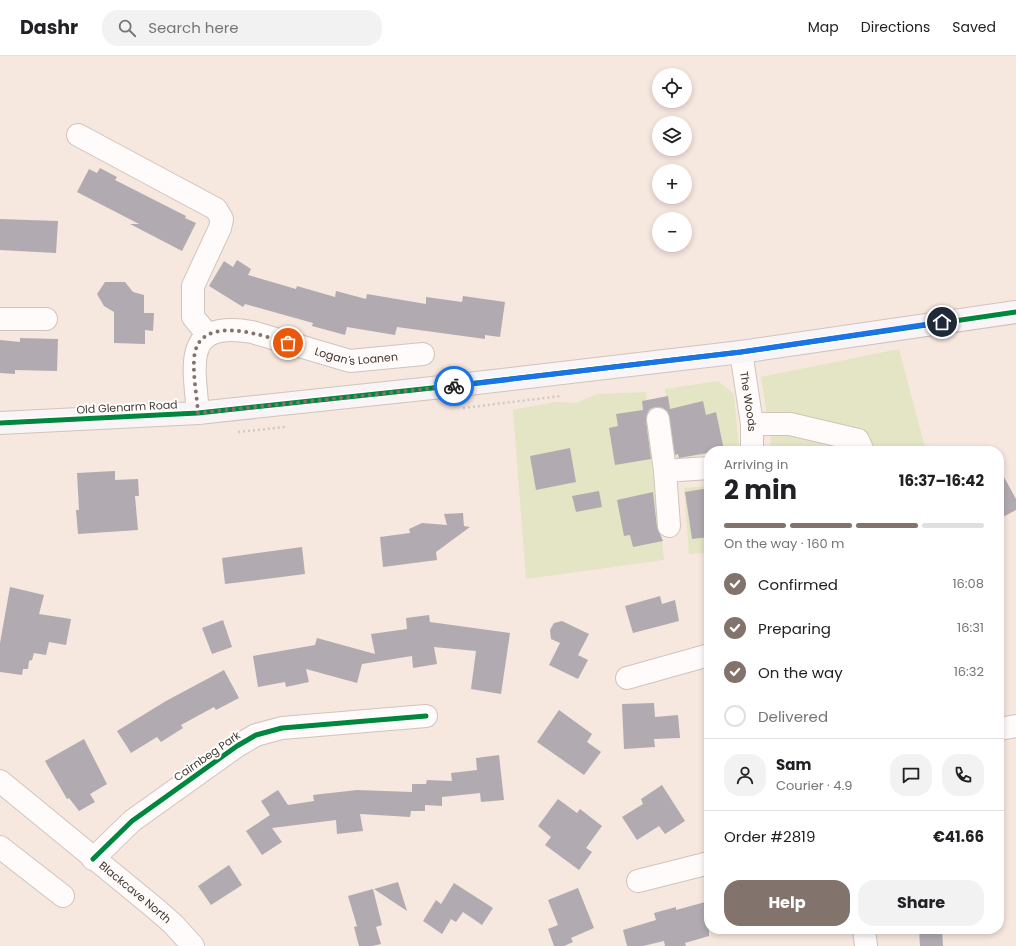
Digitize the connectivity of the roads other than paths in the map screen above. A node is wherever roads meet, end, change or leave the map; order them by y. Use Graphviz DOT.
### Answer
graph roads {
  1 [pos="78,134"];
  2 [pos="1016,312"];
  3 [pos="0,319"];
  4 [pos="46,319"];
  5 [pos="208,335"];
  6 [pos="741,352"];
  7 [pos="423,354"];
  8 [pos="198,413"];
  9 [pos="658,419"];
  10 [pos="0,423"];
  11 [pos="752,424"];
  12 [pos="752,446"];
  13 [pos="861,446"];
  14 [pos="704,468"];
  15 [pos="665,471"];
  16 [pos="669,526"];
  17 [pos="704,656"];
  18 [pos="627,678"];
  19 [pos="426,716"];
  20 [pos="1016,726"];
  21 [pos="1004,728"];
  22 [pos="0,781"];
  23 [pos="0,847"];
  24 [pos="93,858"];
  25 [pos="704,864"];
  26 [pos="638,881"];
  27 [pos="63,896"];
  28 [pos="865,934"];
  29 [pos="193,946"];
  30 [pos="866,946"];
  1 -- 5 [label="street"];
  2 -- 6 [label="street, Old Glenarm Road"];
  3 -- 4 [label="street"];
  5 -- 7 [label="street, Logan's Loanen"];
  5 -- 8 [label="street"];
  6 -- 8 [label="street, Old Glenarm Road"];
  6 -- 11 [label="street, The Woods"];
  8 -- 10 [label="street, Old Glenarm Road"];
  9 -- 15 [label="street"];
  11 -- 12 [label="street, The Woods"];
  11 -- 13 [label="street"];
  14 -- 15 [label="street"];
  15 -- 16 [label="street"];
  17 -- 18 [label="street"];
  19 -- 24 [label="street, Cairnbeg Park"];
  20 -- 21 [label="street"];
  22 -- 24 [label="street, Blackcave North"];
  23 -- 27 [label="street"];
  24 -- 29 [label="street, Blackcave North"];
  25 -- 26 [label="street"];
  28 -- 30 [label="street"];
}
